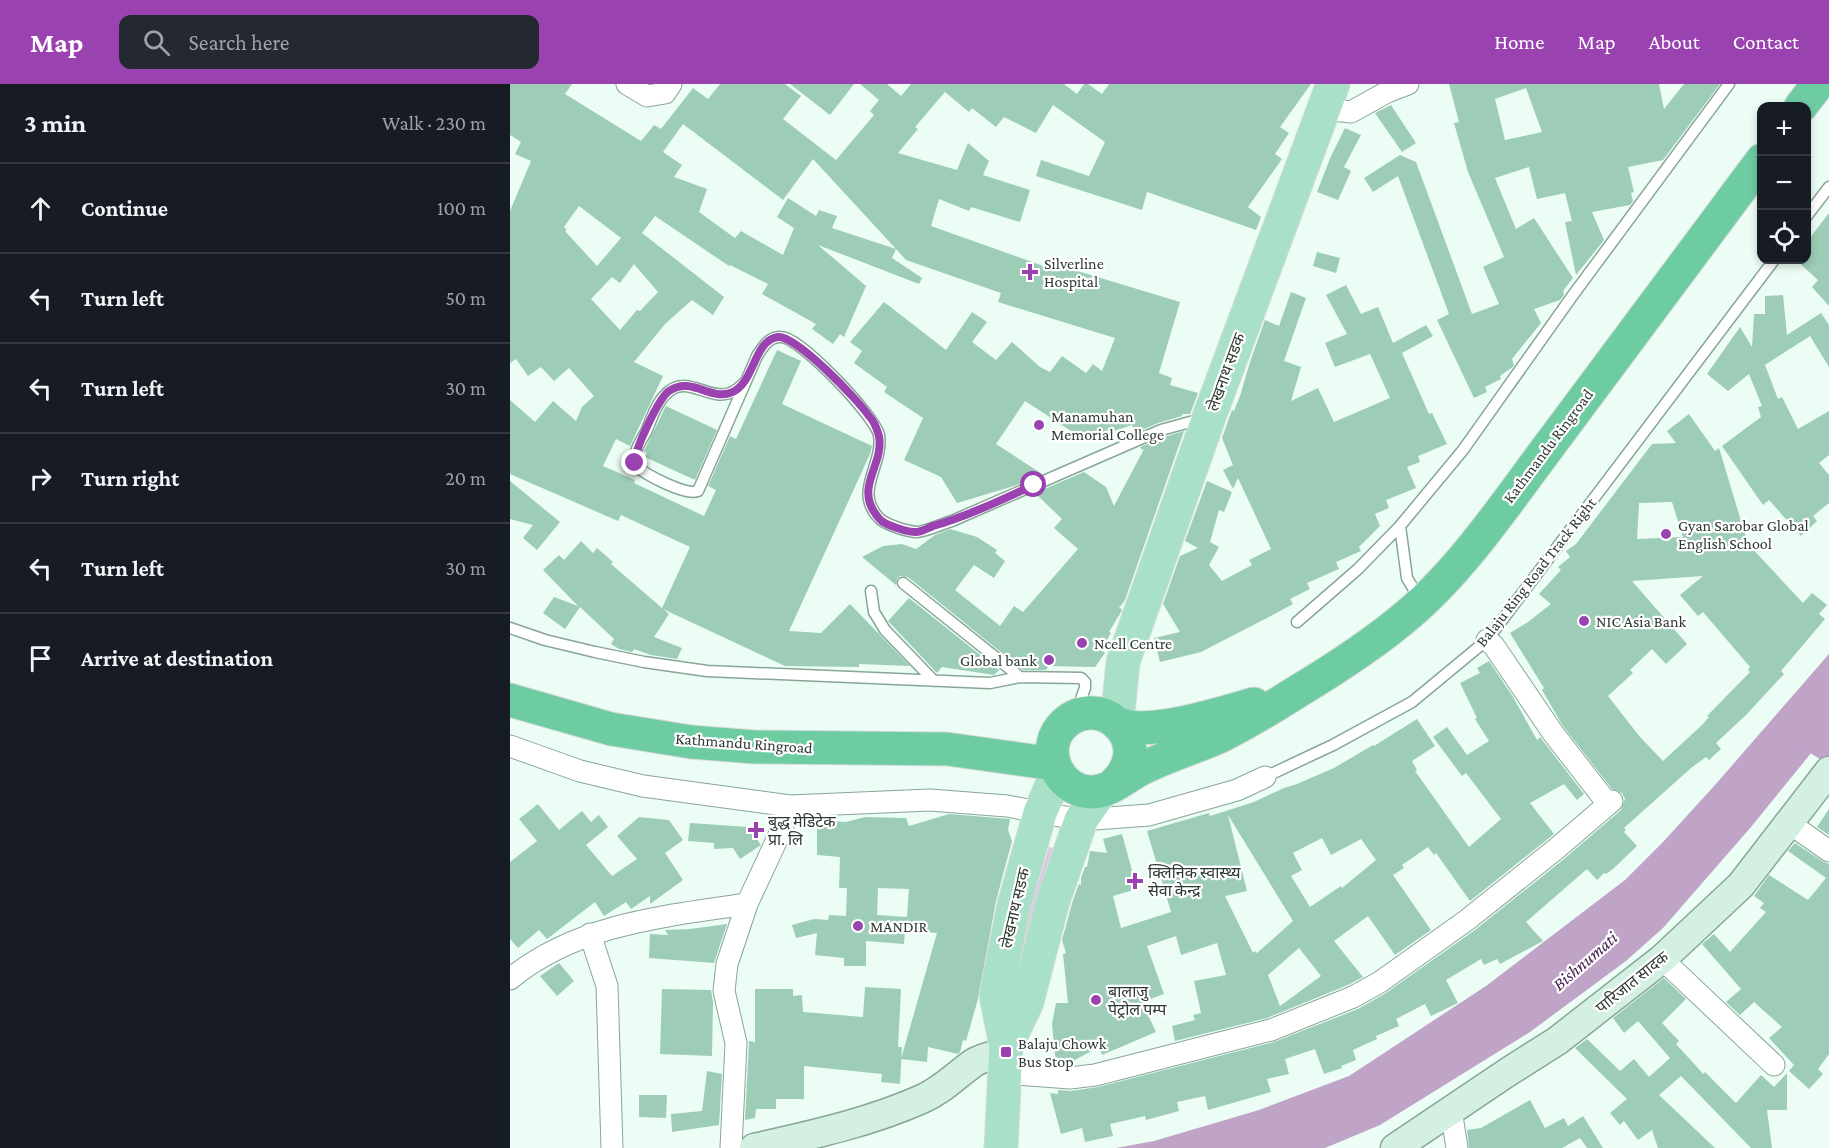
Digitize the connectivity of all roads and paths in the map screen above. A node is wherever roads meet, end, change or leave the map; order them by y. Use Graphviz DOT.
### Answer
graph roads {
  1 [pos="627,84"];
  2 [pos="671,84"];
  3 [pos="1408,84"];
  4 [pos="1729,84"];
  5 [pos="1818,84"];
  6 [pos="1328,97"];
  7 [pos="1804,102"];
  8 [pos="1757,165"];
  9 [pos="1829,187"];
  10 [pos="1811,210"];
  11 [pos="1771,264"];
  12 [pos="745,382"];
  13 [pos="1209,417"];
  14 [pos="1400,526"];
  15 [pos="903,583"];
  16 [pos="871,591"];
  17 [pos="1422,603"];
  18 [pos="1297,622"];
  19 [pos="510,628"];
  20 [pos="1487,640"];
  21 [pos="1123,662"];
  22 [pos="1020,677"];
  23 [pos="934,681"];
  24 [pos="1296,693"];
  25 [pos="510,700"];
  26 [pos="1074,717"];
  27 [pos="1118,723"];
  28 [pos="510,746"];
  29 [pos="947,749"];
  30 [pos="1056,770"];
  31 [pos="1829,771"];
  32 [pos="1264,777"];
  33 [pos="1107,788"];
  34 [pos="790,806"];
  35 [pos="1040,813"];
  36 [pos="1081,820"];
  37 [pos="1789,823"];
  38 [pos="1829,851"];
  39 [pos="747,904"];
  40 [pos="590,934"];
  41 [pos="1662,959"];
  42 [pos="514,968"];
  43 [pos="1006,1057"];
  44 [pos="1774,1065"];
  45 [pos="1451,1110"];
  46 [pos="612,1148"];
  47 [pos="731,1148"];
  48 [pos="754,1148"];
  49 [pos="1000,1148"];
  50 [pos="1395,1148"];
  51 [pos="1457,1148"];
  1 -- 2 [label="street"];
  3 -- 6 [label="street"];
  4 -- 14 [label="lane"];
  5 -- 7 [label="highway"];
  6 -- 13 [label="main road, लेखनाथ सडक"];
  8 -- 17 [label="highway, Kathmandu Ringroad"];
  9 -- 10 [label="lane"];
  11 -- 20 [label="lane, Balaju Ring Road Track Right"];
  12 -- 12 [label="lane"];
  12 -- 13 [label="lane"];
  13 -- 21 [label="main road, लेखनाथ सडक"];
  14 -- 17 [label="lane"];
  14 -- 18 [label="lane"];
  15 -- 22 [label="lane"];
  16 -- 23 [label="lane"];
  17 -- 24 [label="highway, Kathmandu Ringroad"];
  19 -- 23 [label="lane"];
  20 -- 32 [label="lane, Balaju Ring Road Track Right"];
  20 -- 43 [label="street"];
  21 -- 26 [label="main road, लेखनाथ सडक"];
  21 -- 27 [label="main road, लेखनाथ सडक"];
  22 -- 23 [label="lane"];
  22 -- 26 [label="lane"];
  24 -- 27 [label="highway, Kathmandu Ringroad"];
  24 -- 33 [label="highway, Kathmandu Ringroad"];
  25 -- 29 [label="highway, Kathmandu Ringroad"];
  26 -- 27 [label="highway, Kathmandu Ringroad"];
  26 -- 29 [label="highway, Kathmandu Ringroad"];
  26 -- 30 [label="highway"];
  27 -- 33 [label="highway"];
  28 -- 34 [label="street, Balaju Ring Road Track Right"];
  29 -- 30 [label="highway, Kathmandu Ringroad"];
  30 -- 33 [label="highway, Kathmandu Ringroad"];
  30 -- 35 [label="main road, लेखनाथ सडक"];
  31 -- 37 [label="street, पारिजात सादक"];
  32 -- 36 [label="street, Balaju Ring Road Track Right"];
  33 -- 36 [label="main road, लेखनाथ सडक"];
  34 -- 35 [label="street, Balaju Ring Road Track Right"];
  34 -- 39 [label="street"];
  35 -- 36 [label="street, Balaju Ring Road Track Right"];
  35 -- 43 [label="main road, लेखनाथ सडक"];
  36 -- 43 [label="main road, लेखनाथ सडक"];
  37 -- 38 [label="street"];
  37 -- 41 [label="street, पारिजात सादक"];
  39 -- 40 [label="street"];
  39 -- 47 [label="street"];
  40 -- 42 [label="street"];
  40 -- 46 [label="street"];
  41 -- 44 [label="street"];
  41 -- 45 [label="street, पारिजात सादक"];
  43 -- 48 [label="street"];
  43 -- 49 [label="main road, लेखनाथ सडक"];
  45 -- 50 [label="street, पारिजात सादक"];
  45 -- 51 [label="street"];
}
